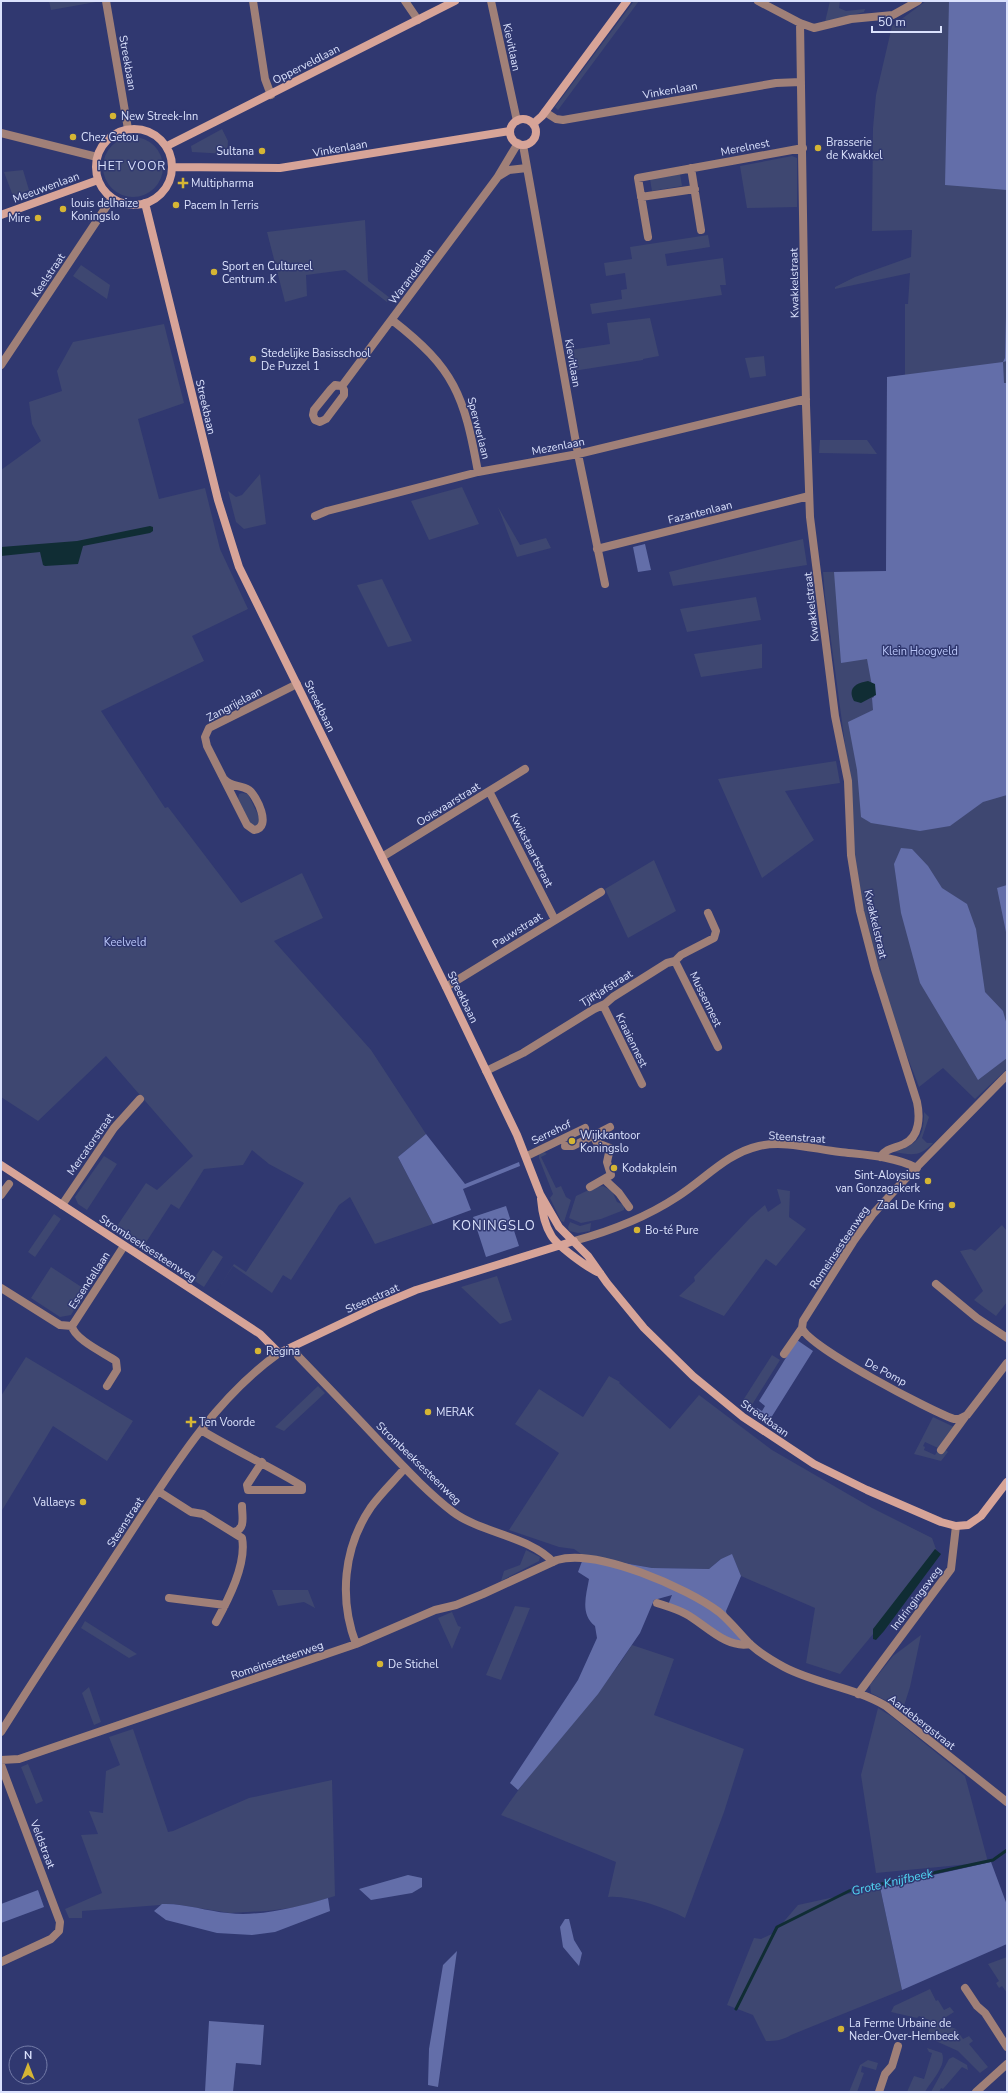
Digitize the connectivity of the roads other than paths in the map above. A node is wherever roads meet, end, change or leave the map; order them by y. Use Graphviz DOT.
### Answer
graph roads {
  1 [pos="106,1"];
  2 [pos="253,1"];
  3 [pos="405,1"];
  4 [pos="455,1"];
  5 [pos="491,1"];
  6 [pos="627,1"];
  7 [pos="758,1"];
  8 [pos="918,1"];
  9 [pos="418,20"];
  10 [pos="800,23"];
  11 [pos="801,82"];
  12 [pos="271,94"];
  13 [pos="545,112"];
  14 [pos="517,121"];
  15 [pos="533,124"];
  16 [pos="128,129"];
  17 [pos="510,131"];
  18 [pos="1,133"];
  19 [pos="520,144"];
  20 [pos="167,146"];
  21 [pos="803,148"];
  22 [pos="97,158"];
  23 [pos="172,166"];
  24 [pos="527,168"];
  25 [pos="691,168"];
  26 [pos="497,178"];
  27 [pos="98,180"];
  28 [pos="694,189"];
  29 [pos="112,198"];
  30 [pos="641,198"];
  31 [pos="145,203"];
  32 [pos="1,215"];
  33 [pos="701,230"];
  34 [pos="648,237"];
  35 [pos="392,320"];
  36 [pos="1,365"];
  37 [pos="342,386"];
  38 [pos="806,399"];
  39 [pos="578,454"];
  40 [pos="478,472"];
  41 [pos="809,496"];
  42 [pos="315,516"];
  43 [pos="597,549"];
  44 [pos="605,584"];
  45 [pos="297,684"];
  46 [pos="525,769"];
  47 [pos="224,779"];
  48 [pos="489,791"];
  49 [pos="382,857"];
  50 [pos="601,892"];
  51 [pos="708,913"];
  52 [pos="555,920"];
  53 [pos="675,961"];
  54 [pos="446,987"];
  55 [pos="603,1005"];
  56 [pos="718,1047"];
  57 [pos="486,1071"];
  58 [pos="1007,1075"];
  59 [pos="642,1084"];
  60 [pos="140,1099"];
  61 [pos="610,1127"];
  62 [pos="586,1128"];
  63 [pos="593,1135"];
  64 [pos="565,1146"];
  65 [pos="527,1156"];
  66 [pos="880,1157"];
  67 [pos="1,1165"];
  68 [pos="917,1168"];
  69 [pos="604,1180"];
  70 [pos="9,1184"];
  71 [pos="590,1187"];
  72 [pos="540,1194"];
  73 [pos="1,1195"];
  74 [pos="62,1205"];
  75 [pos="629,1207"];
  76 [pos="574,1241"];
  77 [pos="560,1244"];
  78 [pos="124,1246"];
  79 [pos="600,1274"];
  80 [pos="936,1284"];
  81 [pos="1,1288"];
  82 [pos="72,1326"];
  83 [pos="802,1328"];
  84 [pos="1007,1338"];
  85 [pos="294,1347"];
  86 [pos="279,1353"];
  87 [pos="784,1354"];
  88 [pos="1007,1363"];
  89 [pos="107,1386"];
  90 [pos="967,1415"];
  91 [pos="201,1430"];
  92 [pos="941,1450"];
  93 [pos="262,1462"];
  94 [pos="405,1468"];
  95 [pos="1007,1482"];
  96 [pos="158,1491"];
  97 [pos="242,1506"];
  98 [pos="956,1526"];
  99 [pos="234,1532"];
  100 [pos="553,1562"];
  101 [pos="168,1598"];
  102 [pos="657,1603"];
  103 [pos="226,1605"];
  104 [pos="216,1622"];
  105 [pos="356,1644"];
  106 [pos="750,1644"];
  107 [pos="858,1694"];
  108 [pos="1,1732"];
  109 [pos="1,1751"];
  110 [pos="1,1760"];
  111 [pos="1,1765"];
  112 [pos="1007,1802"];
  113 [pos="1,1962"];
  114 [pos="965,1988"];
  115 [pos="898,2046"];
  116 [pos="1007,2047"];
  117 [pos="1007,2064"];
  118 [pos="879,2092"];
  119 [pos="976,2092"];
  1 -- 16 [label="street, Streekbaan"];
  2 -- 12 [label="street"];
  3 -- 9 [label="street"];
  4 -- 9 [label="street, Opperveldlaan"];
  5 -- 14 [label="street, Kievitlaan"];
  6 -- 13 [label="street"];
  7 -- 10 [label="street"];
  8 -- 10 [label="street"];
  9 -- 12 [label="street, Opperveldlaan"];
  10 -- 11 [label="street, Kwakkelstraat"];
  11 -- 13 [label="street, Vinkenlaan"];
  11 -- 21 [label="street, Kwakkelstraat"];
  12 -- 20 [label="street, Opperveldlaan"];
  13 -- 15 [label="street"];
  14 -- 15 [label="street"];
  14 -- 17 [label="street"];
  15 -- 19 [label="street, Warandelaan"];
  16 -- 20 [label="street"];
  16 -- 22 [label="street"];
  17 -- 19 [label="street"];
  17 -- 23 [label="street, Vinkenlaan"];
  18 -- 22 [label="street"];
  19 -- 24 [label="street, Kievitlaan"];
  19 -- 26 [label="street, Warandelaan"];
  20 -- 23 [label="street"];
  21 -- 25 [label="street, Merelnest"];
  21 -- 38 [label="street, Kwakkelstraat"];
  22 -- 27 [label="street"];
  23 -- 31 [label="street"];
  24 -- 26 [label="street, Warandelaan"];
  24 -- 39 [label="street, Kievitlaan"];
  25 -- 28 [label="street"];
  25 -- 30 [label="street, Merelnest"];
  26 -- 35 [label="street, Warandelaan"];
  27 -- 29 [label="street"];
  27 -- 32 [label="street, Meeuwenlaan"];
  28 -- 30 [label="street"];
  28 -- 33 [label="street"];
  29 -- 31 [label="street"];
  29 -- 36 [label="street, Keelstraat"];
  30 -- 34 [label="street, Merelnest"];
  31 -- 45 [label="street, Streekbaan"];
  35 -- 37 [label="street, Warandelaan"];
  35 -- 40 [label="street, Sperwerlaan"];
  37 -- 37 [label="street, Warandelaan"];
  38 -- 39 [label="street, Mezenlaan"];
  38 -- 41 [label="street, Kwakkelstraat"];
  39 -- 40 [label="street, Mezenlaan"];
  39 -- 43 [label="street, Kievitlaan"];
  40 -- 42 [label="street, Mezenlaan"];
  41 -- 43 [label="street, Fazantenlaan"];
  41 -- 66 [label="street, Kwakkelstraat"];
  43 -- 44 [label="street, Kievitlaan"];
  45 -- 47 [label="street, Zangrijelaan"];
  45 -- 49 [label="street, Streekbaan"];
  46 -- 48 [label="street, Ooievaarstraat"];
  47 -- 47 [label="street, Zangrijelaan"];
  48 -- 49 [label="street, Ooievaarstraat"];
  48 -- 52 [label="street, Kwikstaartstraat"];
  49 -- 54 [label="street, Streekbaan"];
  50 -- 52 [label="street, Pauwstraat"];
  51 -- 53 [label="street, Tjiftjafstraat"];
  52 -- 54 [label="street, Pauwstraat"];
  53 -- 55 [label="street, Tjiftjafstraat"];
  53 -- 56 [label="street, Mussennest"];
  54 -- 57 [label="street, Streekbaan"];
  55 -- 57 [label="street, Tjiftjafstraat"];
  55 -- 59 [label="street, Kraaiennest"];
  57 -- 65 [label="street, Streekbaan"];
  58 -- 68 [label="street, Romeinsesteenweg"];
  60 -- 74 [label="street, Mercatorstraat"];
  61 -- 63 [label="street"];
  62 -- 65 [label="street, Serrehof"];
  63 -- 64 [label="street"];
  63 -- 69 [label="street"];
  65 -- 72 [label="street, Streekbaan"];
  66 -- 68 [label="street, Steenstraat"];
  66 -- 76 [label="street, Steenstraat"];
  67 -- 74 [label="street, Strombeeksesteenweg"];
  68 -- 83 [label="street, Romeinsesteenweg"];
  69 -- 71 [label="street"];
  69 -- 75 [label="street"];
  70 -- 73 [label="street"];
  72 -- 76 [label="street, Streekbaan"];
  72 -- 77 [label="street, Streekbaan"];
  74 -- 78 [label="street, Strombeeksesteenweg"];
  76 -- 77 [label="street, Steenstraat"];
  76 -- 79 [label="street, Streekbaan"];
  77 -- 79 [label="street, Streekbaan"];
  77 -- 85 [label="street, Steenstraat"];
  78 -- 82 [label="street, Essendallaan"];
  78 -- 86 [label="street, Strombeeksesteenweg"];
  79 -- 98 [label="street, Streekbaan"];
  80 -- 84 [label="street"];
  81 -- 82 [label="street, Essendallaan"];
  82 -- 89 [label="street, Essendallaan"];
  83 -- 87 [label="street, Romeinsesteenweg"];
  83 -- 90 [label="street, De Pomp"];
  85 -- 86 [label="street, Steenstraat"];
  85 -- 94 [label="street, Strombeeksesteenweg"];
  86 -- 91 [label="street, Steenstraat"];
  88 -- 90 [label="street"];
  90 -- 92 [label="street"];
  91 -- 93 [label="street"];
  91 -- 96 [label="street, Steenstraat"];
  93 -- 93 [label="street"];
  94 -- 100 [label="street, Strombeeksesteenweg"];
  94 -- 105 [label="street"];
  95 -- 98 [label="street"];
  96 -- 99 [label="street"];
  96 -- 108 [label="street, Steenstraat"];
  97 -- 99 [label="street"];
  98 -- 107 [label="street, Indringingsweg"];
  99 -- 103 [label="street"];
  100 -- 105 [label="street, Romeinsesteenweg"];
  100 -- 106 [label="street, Aardebergstraat"];
  101 -- 103 [label="street"];
  102 -- 106 [label="street, Aardebergstraat"];
  103 -- 104 [label="street"];
  105 -- 110 [label="street, Romeinsesteenweg"];
  106 -- 107 [label="street, Aardebergstraat"];
  107 -- 112 [label="street, Aardebergstraat"];
  109 -- 110 [label="street, Romeinsesteenweg"];
  111 -- 113 [label="street, Veldstraat"];
  114 -- 116 [label="street"];
  115 -- 118 [label="street"];
  117 -- 119 [label="street"];
}
